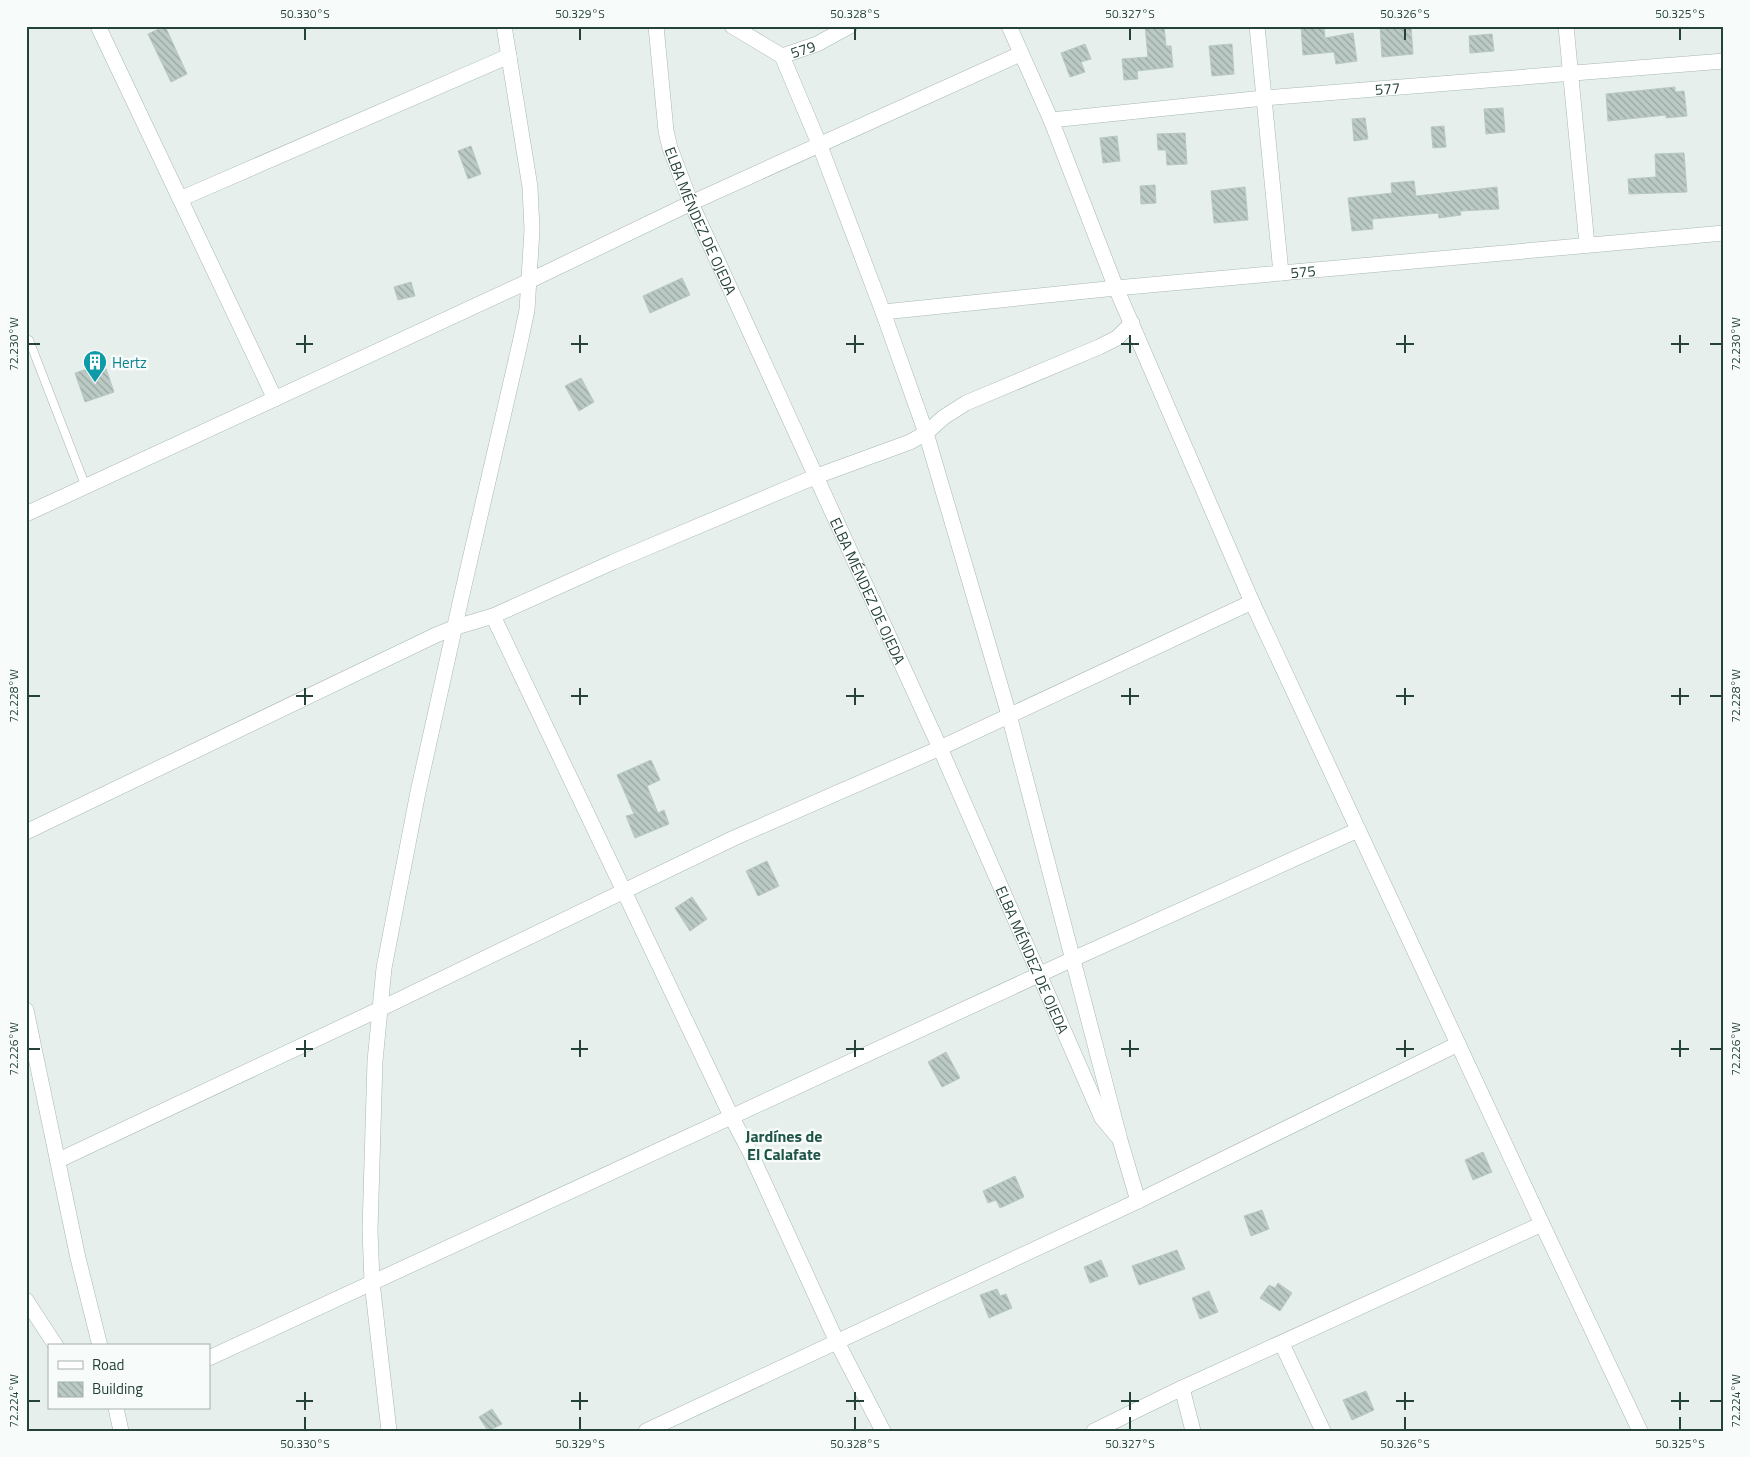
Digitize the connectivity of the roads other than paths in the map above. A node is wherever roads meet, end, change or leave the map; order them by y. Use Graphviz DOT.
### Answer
graph roads {
  1 [pos="98,26"];
  2 [pos="504,26"];
  3 [pos="656,26"];
  4 [pos="732,26"];
  5 [pos="850,26"];
  6 [pos="1009,26"];
  7 [pos="1257,26"];
  8 [pos="1566,26"];
  9 [pos="1020,54"];
  10 [pos="509,56"];
  11 [pos="782,56"];
  12 [pos="1724,61"];
  13 [pos="1571,73"];
  14 [pos="1264,98"];
  15 [pos="1051,120"];
  16 [pos="820,146"];
  17 [pos="180,199"];
  18 [pos="691,202"];
  19 [pos="1724,232"];
  20 [pos="1587,245"];
  21 [pos="1281,273"];
  22 [pos="529,281"];
  23 [pos="1116,288"];
  24 [pos="883,312"];
  25 [pos="1132,323"];
  26 [pos="26,341"];
  27 [pos="275,399"];
  28 [pos="926,433"];
  29 [pos="817,476"];
  30 [pos="86,487"];
  31 [pos="26,514"];
  32 [pos="1252,602"];
  33 [pos="493,616"];
  34 [pos="456,627"];
  35 [pos="1009,715"];
  36 [pos="940,748"];
  37 [pos="1358,830"];
  38 [pos="26,832"];
  39 [pos="623,891"];
  40 [pos="1073,959"];
  41 [pos="1039,975"];
  42 [pos="380,1009"];
  43 [pos="26,1010"];
  44 [pos="1458,1044"];
  45 [pos="731,1116"];
  46 [pos="1120,1140"];
  47 [pos="59,1160"];
  48 [pos="1138,1201"];
  49 [pos="1542,1224"];
  50 [pos="372,1282"];
  51 [pos="26,1300"];
  52 [pos="837,1342"];
  53 [pos="55,1344"];
  54 [pos="100,1344"];
  55 [pos="1282,1344"];
  56 [pos="210,1358"];
  57 [pos="1182,1388"];
  58 [pos="116,1410"];
  59 [pos="120,1431"];
  60 [pos="389,1431"];
  61 [pos="646,1431"];
  62 [pos="883,1431"];
  63 [pos="1094,1431"];
  64 [pos="1193,1431"];
  65 [pos="1323,1431"];
  66 [pos="1640,1431"];
  1 -- 17 [label="street"];
  2 -- 10 [label="street"];
  3 -- 18 [label="street, ELBA MÉNDEZ DE OJEDA"];
  4 -- 11 [label="street"];
  5 -- 11 [label="street, 579"];
  6 -- 9 [label="street"];
  7 -- 14 [label="street"];
  8 -- 13 [label="street"];
  9 -- 15 [label="street"];
  9 -- 16 [label="street"];
  10 -- 17 [label="street"];
  10 -- 22 [label="street"];
  11 -- 16 [label="street"];
  12 -- 13 [label="street, 577"];
  13 -- 14 [label="street, 577"];
  13 -- 20 [label="street"];
  14 -- 15 [label="street, 577"];
  14 -- 21 [label="street"];
  15 -- 23 [label="street"];
  16 -- 18 [label="street"];
  16 -- 24 [label="street"];
  17 -- 27 [label="street"];
  18 -- 22 [label="street"];
  18 -- 29 [label="street, ELBA MÉNDEZ DE OJEDA"];
  19 -- 20 [label="street, 575"];
  20 -- 21 [label="street, 575"];
  21 -- 23 [label="street, 575"];
  22 -- 27 [label="street"];
  22 -- 34 [label="street"];
  23 -- 24 [label="street, 575"];
  23 -- 25 [label="street"];
  24 -- 28 [label="street"];
  25 -- 28 [label="street"];
  25 -- 32 [label="street"];
  26 -- 30 [label="lane"];
  27 -- 30 [label="street"];
  28 -- 29 [label="street"];
  28 -- 35 [label="street"];
  29 -- 33 [label="street"];
  29 -- 36 [label="street, ELBA MÉNDEZ DE OJEDA"];
  30 -- 31 [label="street"];
  32 -- 35 [label="street"];
  32 -- 37 [label="street"];
  33 -- 34 [label="street"];
  33 -- 39 [label="street"];
  34 -- 38 [label="street"];
  34 -- 42 [label="street"];
  35 -- 36 [label="street"];
  35 -- 40 [label="street"];
  36 -- 39 [label="street"];
  36 -- 41 [label="street, ELBA MÉNDEZ DE OJEDA"];
  37 -- 40 [label="street"];
  37 -- 44 [label="street"];
  39 -- 42 [label="street"];
  39 -- 45 [label="street"];
  40 -- 41 [label="street"];
  40 -- 46 [label="street"];
  41 -- 45 [label="street"];
  41 -- 46 [label="street, ELBA MÉNDEZ DE OJEDA"];
  42 -- 47 [label="street"];
  42 -- 50 [label="street"];
  43 -- 47 [label="street"];
  44 -- 48 [label="street"];
  44 -- 49 [label="street"];
  45 -- 50 [label="street"];
  45 -- 52 [label="street"];
  46 -- 48 [label="street"];
  47 -- 54 [label="street"];
  48 -- 52 [label="street"];
  49 -- 55 [label="street"];
  49 -- 66 [label="street"];
  50 -- 56 [label="street"];
  50 -- 60 [label="street"];
  51 -- 53 [label="street"];
  52 -- 61 [label="street"];
  52 -- 62 [label="street"];
  55 -- 57 [label="street"];
  55 -- 65 [label="street"];
  57 -- 63 [label="street"];
  57 -- 64 [label="street"];
  58 -- 59 [label="street"];
}
